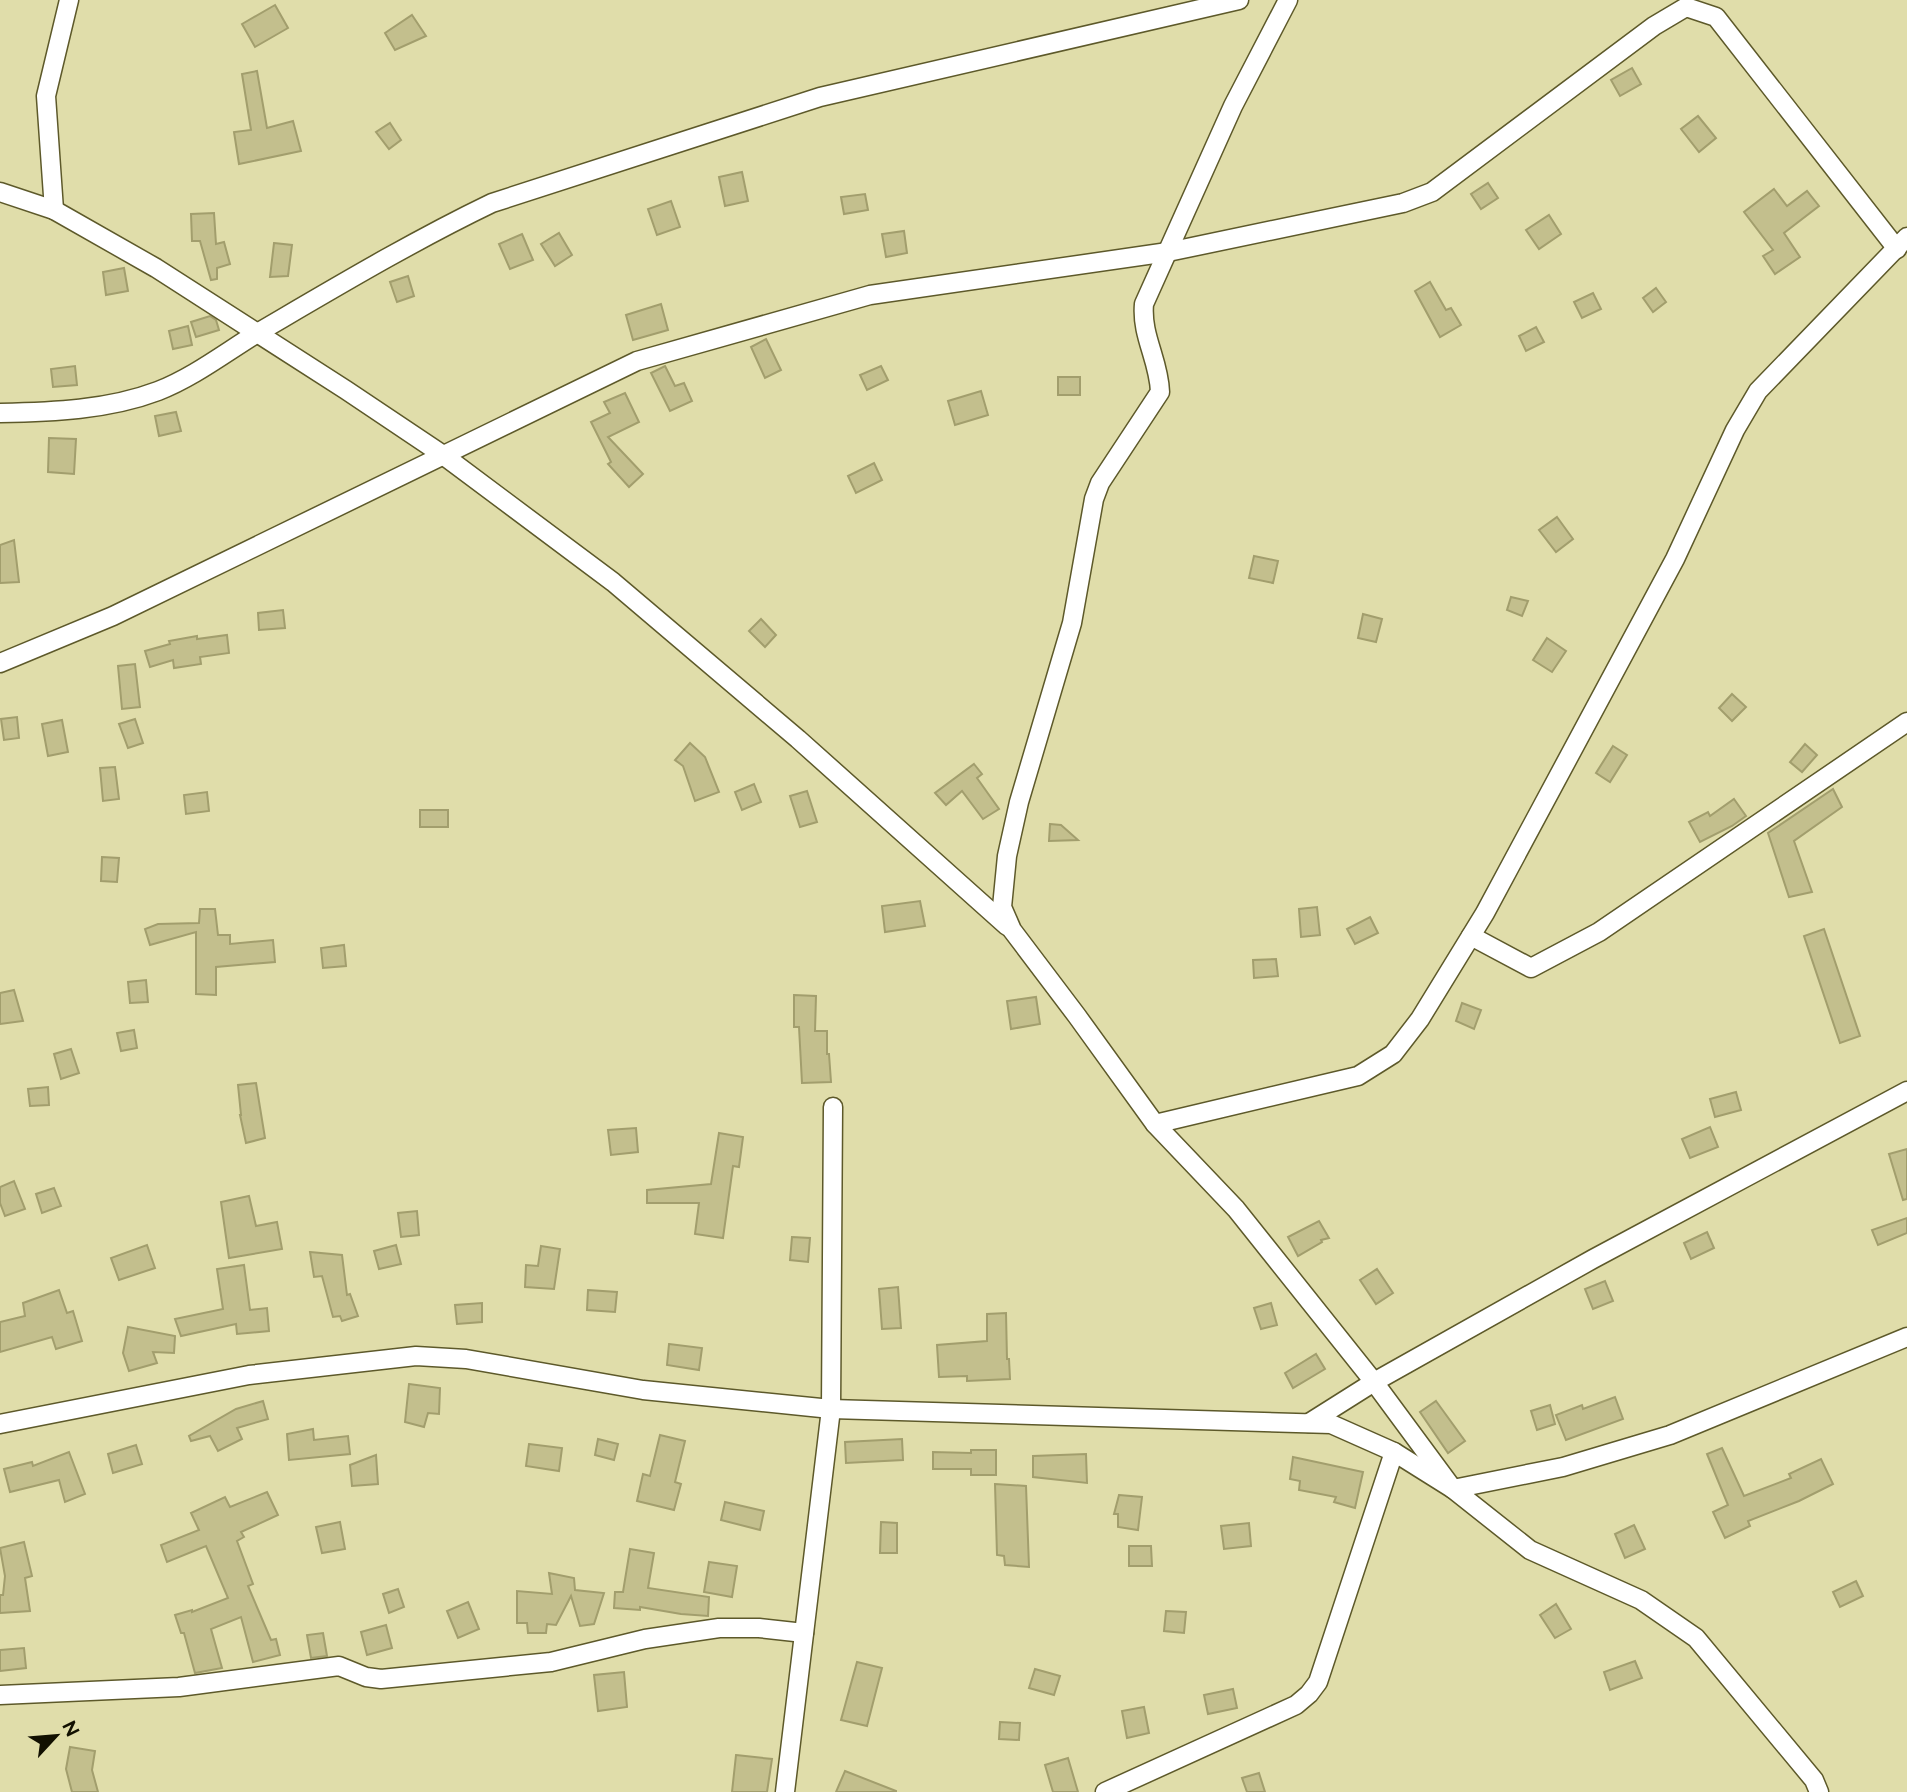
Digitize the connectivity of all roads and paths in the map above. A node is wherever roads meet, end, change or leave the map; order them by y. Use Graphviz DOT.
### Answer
graph roads {
  1 [pos="69,0"];
  2 [pos="1238,0"];
  3 [pos="1288,0"];
  4 [pos="0,192"];
  5 [pos="54,210"];
  6 [pos="1902,243"];
  7 [pos="1168,251"];
  8 [pos="258,333"];
  9 [pos="0,413"];
  10 [pos="443,455"];
  11 [pos="0,663"];
  12 [pos="1907,722"];
  13 [pos="1012,930"];
  14 [pos="1471,936"];
  15 [pos="1907,1091"];
  16 [pos="833,1107"];
  17 [pos="1155,1124"];
  18 [pos="1907,1337"];
  19 [pos="1374,1382"];
  20 [pos="831,1409"];
  21 [pos="1308,1423"];
  22 [pos="0,1424"];
  23 [pos="1394,1452"];
  24 [pos="1453,1489"];
  25 [pos="804,1633"];
  26 [pos="0,1695"];
  27 [pos="785,1792"];
  28 [pos="1105,1792"];
  29 [pos="1819,1792"];
  1 -- 5 [label="street"];
  2 -- 8 [label="street"];
  3 -- 7 [label="street"];
  4 -- 5 [label="street"];
  5 -- 8 [label="street"];
  6 -- 7 [label="street"];
  6 -- 14 [label="street"];
  7 -- 10 [label="street"];
  7 -- 13 [label="street"];
  8 -- 9 [label="street"];
  8 -- 10 [label="street"];
  10 -- 11 [label="street"];
  10 -- 13 [label="street"];
  12 -- 14 [label="street"];
  13 -- 17 [label="street"];
  14 -- 17 [label="street"];
  15 -- 19 [label="street"];
  16 -- 20 [label="street"];
  17 -- 19 [label="street"];
  18 -- 24 [label="street"];
  19 -- 21 [label="street"];
  19 -- 24 [label="street"];
  20 -- 21 [label="street"];
  20 -- 22 [label="street"];
  20 -- 25 [label="street"];
  21 -- 23 [label="street"];
  23 -- 24 [label="street"];
  23 -- 28 [label="street"];
  24 -- 29 [label="street"];
  25 -- 26 [label="street"];
  25 -- 27 [label="street"];
}
